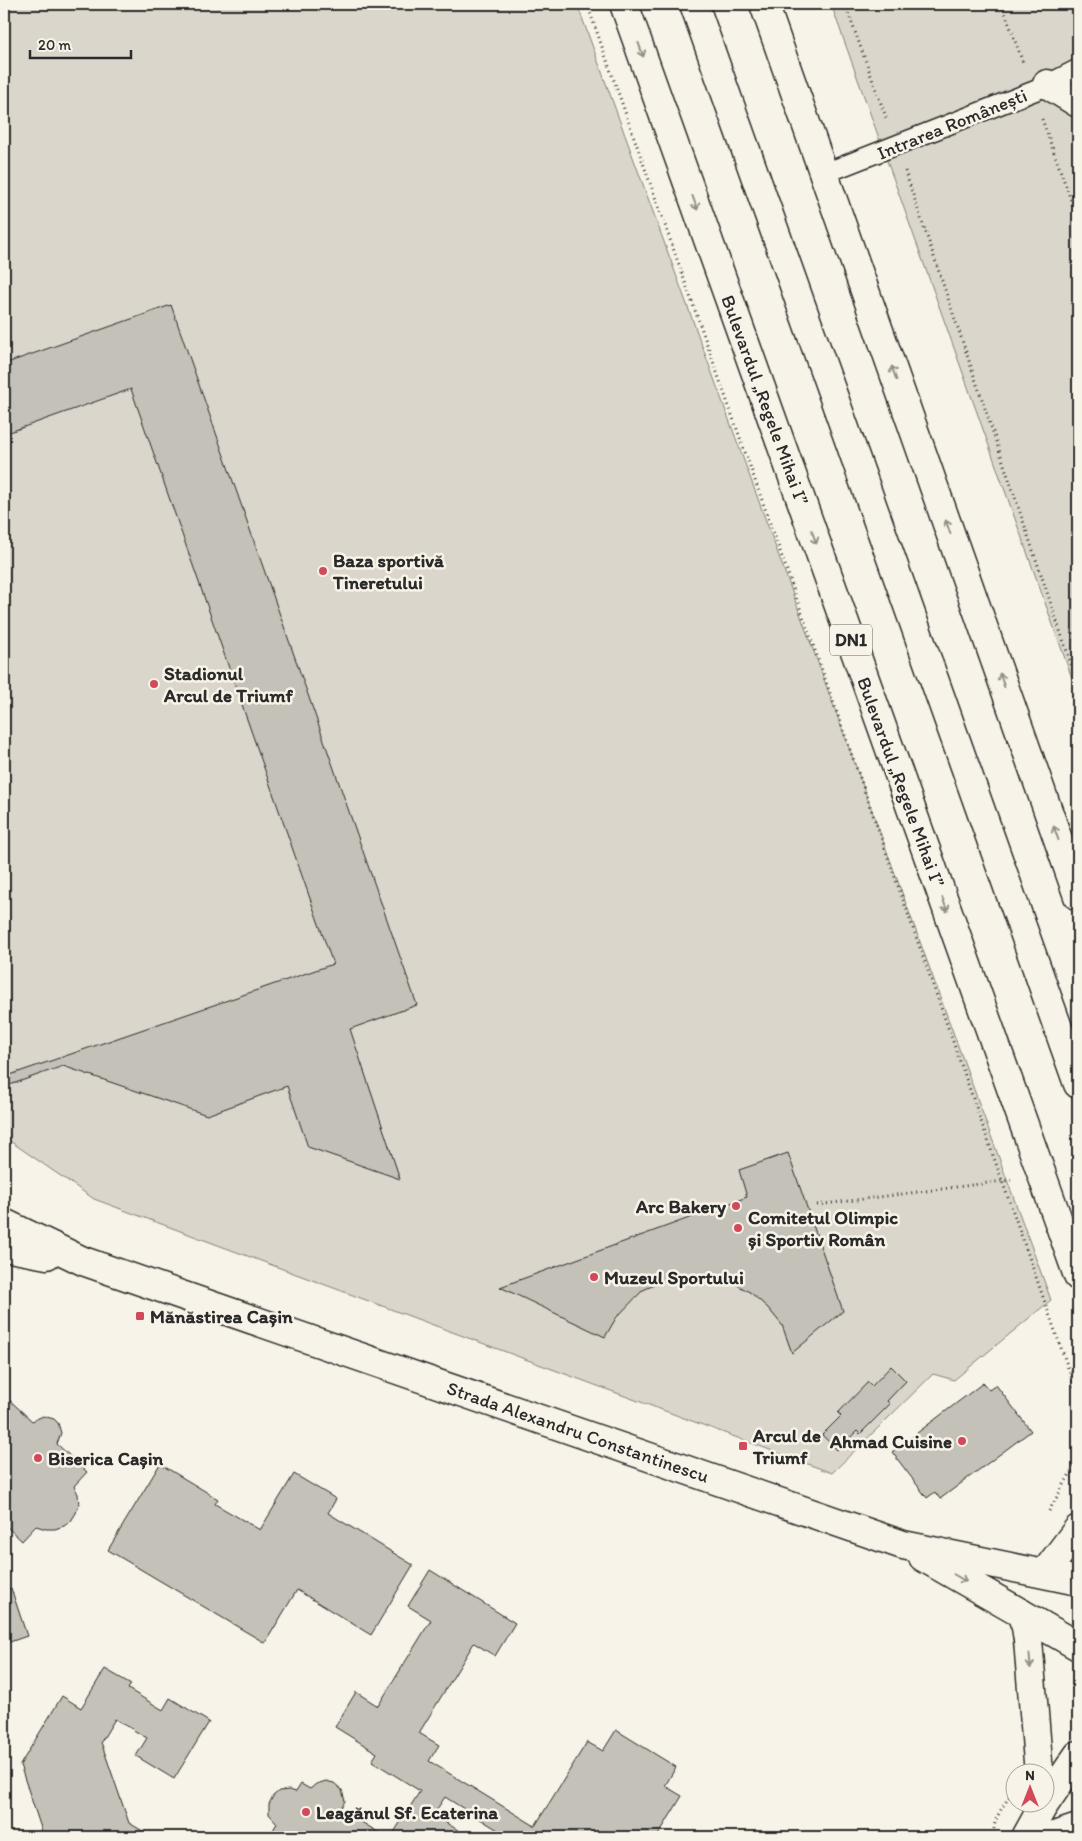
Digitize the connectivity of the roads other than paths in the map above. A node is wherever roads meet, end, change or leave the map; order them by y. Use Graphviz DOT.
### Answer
graph roads {
  1 [pos="624,4"];
  2 [pos="694,4"];
  3 [pos="764,4"];
  4 [pos="1078,69"];
  5 [pos="1047,84"];
  6 [pos="1078,103"];
  7 [pos="823,174"];
  8 [pos="1078,896"];
  9 [pos="1078,1084"];
  10 [pos="4,1223"];
  11 [pos="4,1247"];
  12 [pos="83,1261"];
  13 [pos="1078,1276"];
  14 [pos="1078,1529"];
  15 [pos="903,1545"];
  16 [pos="1044,1574"];
  17 [pos="1078,1580"];
  18 [pos="1021,1613"];
  19 [pos="1078,1646"];
  20 [pos="1078,1755"];
  21 [pos="1038,1764"];
  22 [pos="1054,1789"];
  23 [pos="1038,1814"];
  24 [pos="1078,1828"];
  25 [pos="1026,1837"];
  26 [pos="1052,1837"];
  27 [pos="1057,1837"];
  1 -- 13 [label="main road, Bulevardul „Regele Mihai I” / DN1, one-way"];
  2 -- 9 [label="main road"];
  3 -- 7 [label="main road"];
  4 -- 5 [label="lane, Intrarea Românești"];
  5 -- 6 [label="main road"];
  5 -- 7 [label="lane, Intrarea Românești"];
  8 -- 7 [label="main road, one-way"];
  10 -- 12 [label="main road, Strada Alexandru Constantinescu"];
  11 -- 12 [label="main road, Strada Alexandru Constantinescu"];
  12 -- 15 [label="main road, Strada Alexandru Constantinescu"];
  14 -- 16 [label="main road"];
  15 -- 16 [label="main road, Strada Alexandru Constantinescu"];
  15 -- 18 [label="main road, one-way"];
  16 -- 17 [label="main road, Strada Alexandru Constantinescu"];
  18 -- 19 [label="main road"];
  18 -- 21 [label="main road, one-way"];
  20 -- 22 [label="main road"];
  23 -- 25 [label="main road"];
  24 -- 26 [label="main road"];
  26 -- 27 [label="main road"];
}
